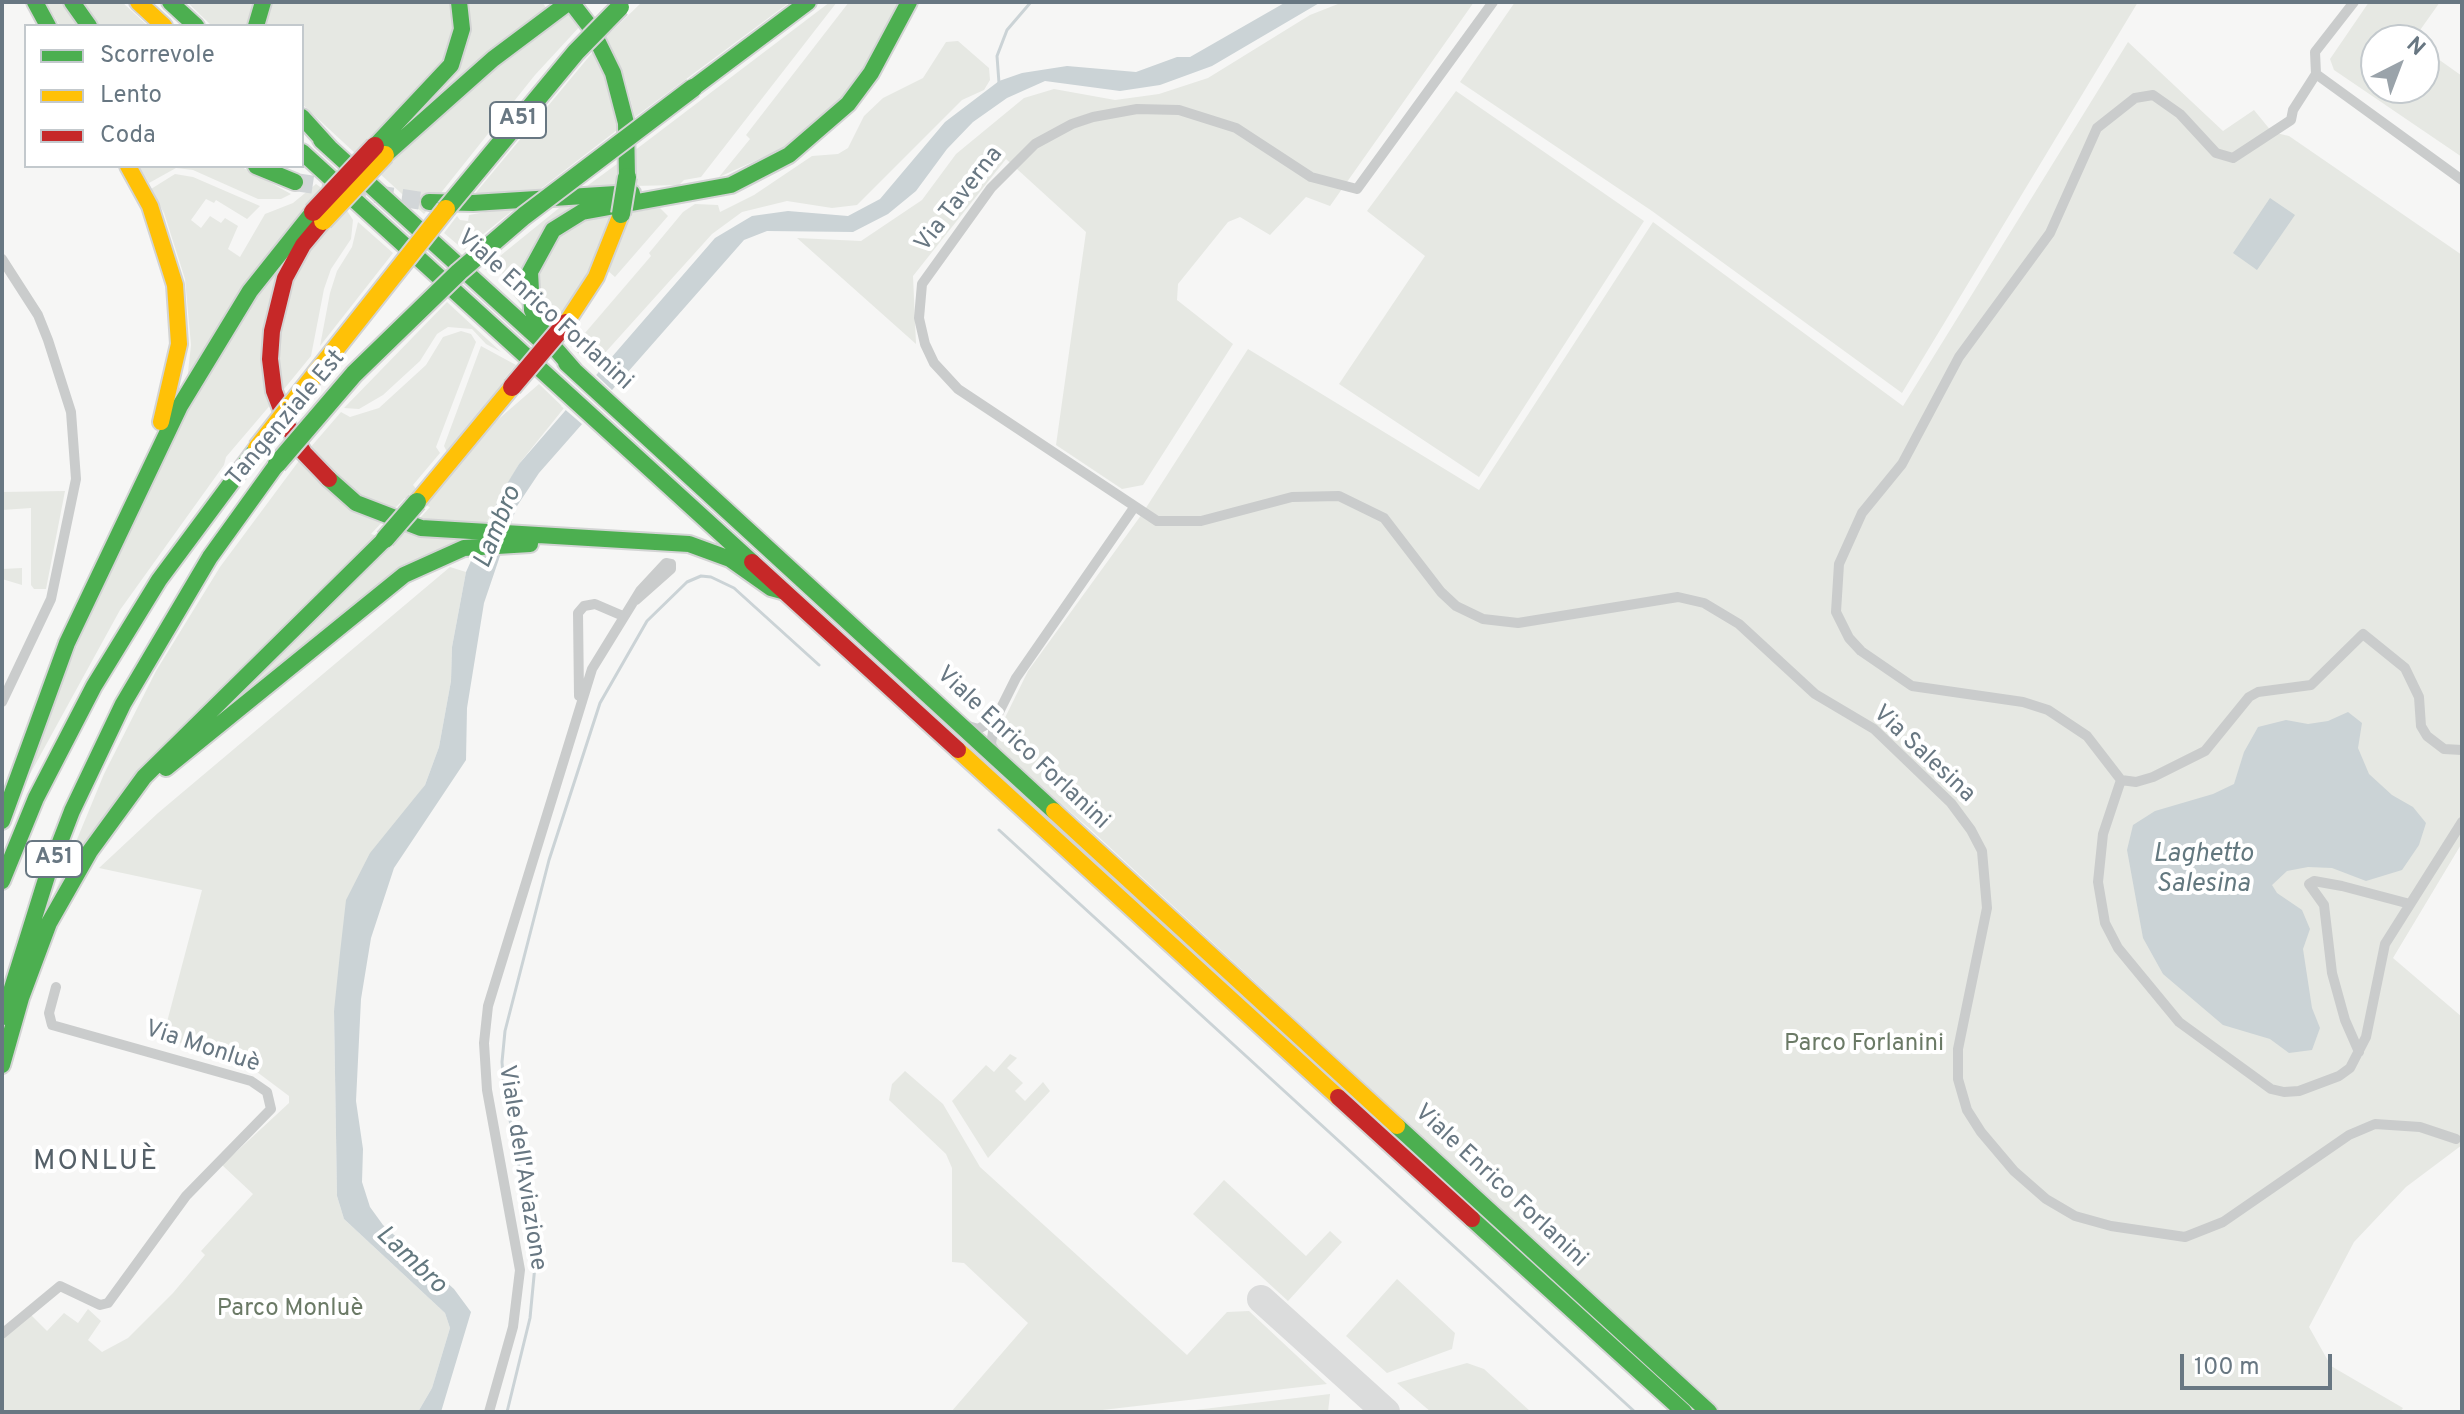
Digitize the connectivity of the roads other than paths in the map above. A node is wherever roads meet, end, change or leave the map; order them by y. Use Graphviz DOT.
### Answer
graph roads {
  1 [pos="35,2"];
  2 [pos="72,2"];
  3 [pos="138,2"];
  4 [pos="170,2"];
  5 [pos="263,2"];
  6 [pos="459,2"];
  7 [pos="570,2"];
  8 [pos="808,2"];
  9 [pos="909,2"];
  10 [pos="1493,2"];
  11 [pos="2354,2"];
  12 [pos="622,5"];
  13 [pos="47,24"];
  14 [pos="88,24"];
  15 [pos="162,24"];
  16 [pos="194,24"];
  17 [pos="257,24"];
  18 [pos="2316,74"];
  19 [pos="304,122"];
  20 [pos="380,150"];
  21 [pos="304,154"];
  22 [pos="129,168"];
  23 [pos="261,168"];
  24 [pos="759,170"];
  25 [pos="2462,180"];
  26 [pos="295,182"];
  27 [pos="429,202"];
  28 [pos="318,216"];
  29 [pos="2,259"];
  30 [pos="579,375"];
  31 [pos="134,496"];
  32 [pos="1133,509"];
  33 [pos="475,539"];
  34 [pos="782,591"];
  35 [pos="636,600"];
  36 [pos="623,616"];
  37 [pos="580,700"];
  38 [pos="2,702"];
  39 [pos="945,711"];
  40 [pos="995,720"];
  41 [pos="2462,750"];
  42 [pos="998,760"];
  43 [pos="2121,780"];
  44 [pos="123,808"];
  45 [pos="2,821"];
  46 [pos="2462,822"];
  47 [pos="2,881"];
  48 [pos="2410,904"];
  49 [pos="56,987"];
  50 [pos="2,1020"];
  51 [pos="2359,1052"];
  52 [pos="2,1065"];
  53 [pos="2456,1139"];
  54 [pos="2,1334"];
  55 [pos="489,1412"];
  56 [pos="1684,1412"];
  57 [pos="1709,1412"];
  1 -- 13 [label="main road"];
  2 -- 14 [label="main road"];
  3 -- 15 [label="main road"];
  4 -- 16 [label="main road"];
  5 -- 17 [label="main road"];
  6 -- 20 [label="main road"];
  7 -- 20 [label="main road"];
  7 -- 44 [label="main road, bridge"];
  8 -- 50 [label="main road, Tangenziale Est / A51, bridge"];
  9 -- 24 [label="main road"];
  10 -- 32 [label="street, Via Taverna"];
  11 -- 18 [label="street"];
  12 -- 47 [label="main road, Tangenziale Est / A51, bridge"];
  18 -- 25 [label="street"];
  18 -- 43 [label="street"];
  19 -- 30 [label="main road, Viale Enrico Forlanini"];
  20 -- 28 [label="main road, bridge"];
  21 -- 34 [label="main road, Viale Enrico Forlanini"];
  22 -- 31 [label="main road"];
  23 -- 26 [label="main road"];
  24 -- 27 [label="main road"];
  24 -- 30 [label="main road"];
  28 -- 31 [label="main road"];
  28 -- 33 [label="main road"];
  29 -- 38 [label="street"];
  30 -- 39 [label="main road, Viale Enrico Forlanini"];
  31 -- 45 [label="main road"];
  32 -- 40 [label="street"];
  32 -- 53 [label="street, Via Salesina"];
  33 -- 34 [label="main road"];
  33 -- 44 [label="main road"];
  34 -- 56 [label="main road, Viale Enrico Forlanini"];
  35 -- 36 [label="street, Viale dell'Aviazione"];
  36 -- 37 [label="street, Viale dell'Aviazione"];
  36 -- 37 [label="street, Viale dell'Aviazione"];
  37 -- 55 [label="street, Viale dell'Aviazione"];
  39 -- 40 [label="street"];
  39 -- 42 [label="main road, Viale Enrico Forlanini"];
  40 -- 42 [label="street"];
  41 -- 43 [label="street"];
  42 -- 57 [label="main road, Viale Enrico Forlanini"];
  43 -- 51 [label="street"];
  44 -- 52 [label="main road"];
  46 -- 48 [label="street"];
  48 -- 51 [label="street"];
  48 -- 51 [label="street"];
  49 -- 54 [label="street, Via Monluè"];
}
